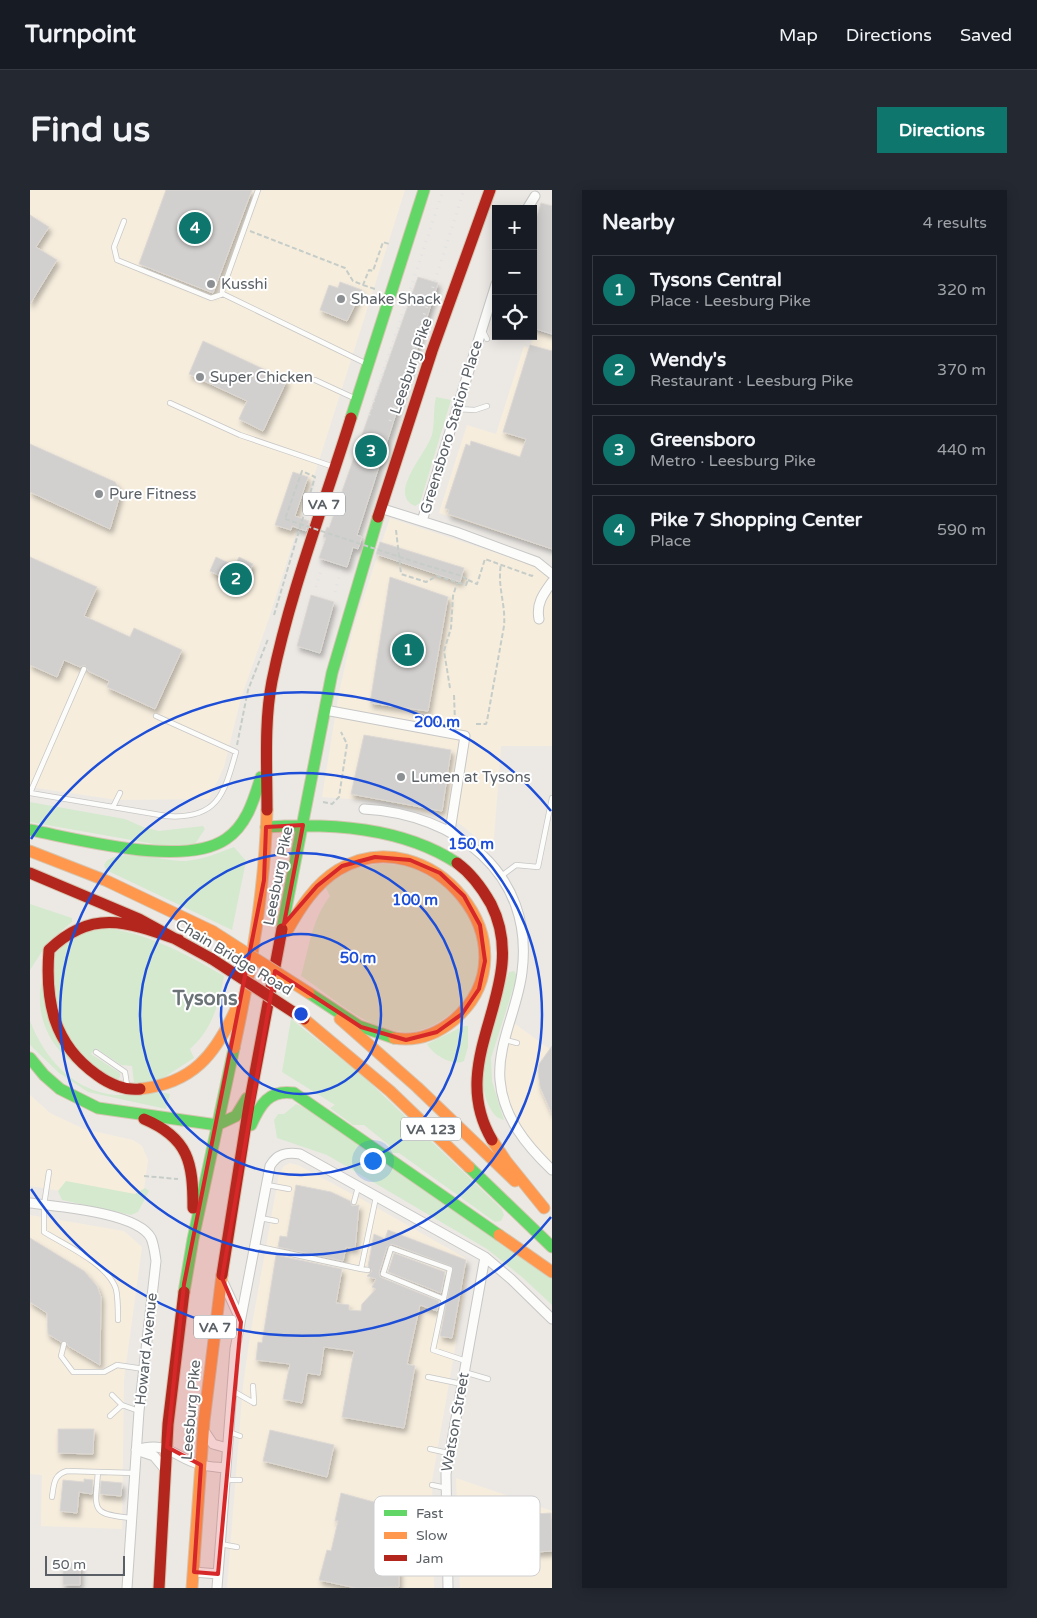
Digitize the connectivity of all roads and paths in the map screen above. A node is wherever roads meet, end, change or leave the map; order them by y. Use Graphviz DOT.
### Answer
graph roads {
  1 [pos="258,190"];
  2 [pos="424,190"];
  3 [pos="490,190"];
  4 [pos="535,196"];
  5 [pos="529,205"];
  6 [pos="124,221"];
  7 [pos="243,233"];
  8 [pos="389,244"];
  9 [pos="363,285"];
  10 [pos="375,289"];
  11 [pos="223,294"];
  12 [pos="492,302"];
  13 [pos="482,328"];
  14 [pos="487,339"];
  15 [pos="369,365"];
  16 [pos="315,380"];
  17 [pos="358,400"];
  18 [pos="170,403"];
  19 [pos="487,406"];
  20 [pos="455,410"];
  21 [pos="335,468"];
  22 [pos="380,508"];
  23 [pos="422,522"];
  24 [pos="396,530"];
  25 [pos="501,564"];
  26 [pos="534,573"];
  27 [pos="552,574"];
  28 [pos="468,580"];
  29 [pos="457,582"];
  30 [pos="552,582"];
  31 [pos="539,619"];
  32 [pos="272,622"];
  33 [pos="270,631"];
  34 [pos="84,669"];
  35 [pos="450,688"];
  36 [pos="454,695"];
  37 [pos="325,710"];
  38 [pos="156,716"];
  39 [pos="456,722"];
  40 [pos="476,724"];
  41 [pos="342,732"];
  42 [pos="236,752"];
  43 [pos="266,754"];
  44 [pos="30,793"];
  45 [pos="120,793"];
  46 [pos="552,798"];
  47 [pos="323,802"];
  48 [pos="114,807"];
  49 [pos="364,808"];
  50 [pos="303,825"];
  51 [pos="266,826"];
  52 [pos="30,830"];
  53 [pos="450,831"];
  54 [pos="30,851"];
  55 [pos="30,873"];
  56 [pos="500,877"];
  57 [pos="178,940"];
  58 [pos="280,948"];
  59 [pos="36,972"];
  60 [pos="245,989"];
  61 [pos="309,994"];
  62 [pos="506,1040"];
  63 [pos="517,1043"];
  64 [pos="96,1052"];
  65 [pos="30,1058"];
  66 [pos="80,1078"];
  67 [pos="254,1078"];
  68 [pos="127,1091"];
  69 [pos="126,1113"];
  70 [pos="217,1125"];
  71 [pos="244,1137"];
  72 [pos="552,1170"];
  73 [pos="49,1172"];
  74 [pos="144,1176"];
  75 [pos="181,1179"];
  76 [pos="267,1185"];
  77 [pos="359,1186"];
  78 [pos="288,1189"];
  79 [pos="376,1196"];
  80 [pos="354,1202"];
  81 [pos="30,1203"];
  82 [pos="44,1205"];
  83 [pos="548,1212"];
  84 [pos="260,1218"];
  85 [pos="276,1221"];
  86 [pos="193,1239"];
  87 [pos="255,1246"];
  88 [pos="552,1247"];
  89 [pos="484,1257"];
  90 [pos="361,1269"];
  91 [pos="368,1270"];
  92 [pos="552,1272"];
  93 [pos="222,1278"];
  94 [pos="444,1299"];
  95 [pos="552,1318"];
  96 [pos="118,1320"];
  97 [pos="241,1322"];
  98 [pos="64,1344"];
  99 [pos="466,1361"];
  100 [pos="144,1369"];
  101 [pos="464,1372"];
  102 [pos="428,1377"];
  103 [pos="488,1379"];
  104 [pos="462,1384"];
  105 [pos="253,1386"];
  106 [pos="232,1390"];
  107 [pos="112,1395"];
  108 [pos="122,1405"];
  109 [pos="139,1411"];
  110 [pos="110,1416"];
  111 [pos="204,1424"];
  112 [pos="228,1432"];
  113 [pos="240,1436"];
  114 [pos="167,1447"];
  115 [pos="227,1448"];
  116 [pos="430,1449"];
  117 [pos="136,1450"];
  118 [pos="448,1453"];
  119 [pos="201,1465"];
  120 [pos="226,1468"];
  121 [pos="98,1472"];
  122 [pos="135,1473"];
  123 [pos="166,1473"];
  124 [pos="225,1480"];
  125 [pos="240,1480"];
  126 [pos="432,1485"];
  127 [pos="446,1488"];
  128 [pos="446,1496"];
  129 [pos="52,1497"];
  130 [pos="132,1518"];
  131 [pos="220,1544"];
  132 [pos="237,1547"];
  133 [pos="194,1572"];
  134 [pos="218,1574"];
  135 [pos="126,1588"];
  136 [pos="159,1588"];
  137 [pos="192,1588"];
  138 [pos="217,1588"];
  1 -- 7 [label="lane"];
  2 -- 15 [label="main road, Leesburg Pike / VA 7"];
  3 -- 22 [label="main road, Leesburg Pike / VA 7"];
  4 -- 5 [label="street"];
  6 -- 11 [label="lane"];
  7 -- 9 [label="path"];
  7 -- 11 [label="lane"];
  8 -- 9 [label="path"];
  9 -- 10 [label="path"];
  11 -- 15 [label="lane"];
  12 -- 13 [label="street, Greensboro Station Place"];
  13 -- 14 [label="lane"];
  13 -- 20 [label="street, Greensboro Station Place"];
  15 -- 17 [label="main road, Leesburg Pike / VA 7"];
  16 -- 17 [label="lane"];
  17 -- 21 [label="main road, Leesburg Pike / VA 7"];
  18 -- 21 [label="lane"];
  19 -- 20 [label="lane"];
  20 -- 23 [label="street, Greensboro Station Place"];
  21 -- 43 [label="main road, Leesburg Pike / VA 7"];
  22 -- 23 [label="street"];
  22 -- 37 [label="main road, Leesburg Pike / VA 7"];
  23 -- 27 [label="street, Greensboro Station Place"];
  24 -- 29 [label="path"];
  25 -- 26 [label="path"];
  25 -- 28 [label="path"];
  25 -- 40 [label="path"];
  28 -- 29 [label="path"];
  28 -- 32 [label="path, bridge"];
  29 -- 35 [label="path"];
  30 -- 31 [label="street"];
  33 -- 42 [label="path"];
  34 -- 44 [label="lane"];
  36 -- 39 [label="path"];
  37 -- 50 [label="main road, Leesburg Pike / VA 7"];
  37 -- 53 [label="street"];
  38 -- 42 [label="lane"];
  41 -- 47 [label="path"];
  42 -- 48 [label="lane"];
  43 -- 51 [label="main road, Leesburg Pike / VA 7"];
  43 -- 52 [label="main road"];
  44 -- 48 [label="lane"];
  45 -- 48 [label="lane"];
  46 -- 56 [label="lane"];
  49 -- 53 [label="street"];
  50 -- 51 [label="main road"];
  50 -- 58 [label="main road, Leesburg Pike / VA 7"];
  50 -- 83 [label="main road"];
  51 -- 60 [label="main road, Leesburg Pike / VA 7"];
  53 -- 56 [label="street"];
  54 -- 61 [label="main road, Chain Bridge Road / VA 123, bridge"];
  55 -- 57 [label="main road, Chain Bridge Road / VA 123"];
  56 -- 62 [label="street"];
  57 -- 59 [label="main road"];
  57 -- 88 [label="main road, Chain Bridge Road / VA 123, bridge"];
  58 -- 61 [label="main road"];
  58 -- 67 [label="main road, Leesburg Pike / VA 7"];
  60 -- 68 [label="main road"];
  60 -- 70 [label="main road, Leesburg Pike / VA 7"];
  61 -- 83 [label="main road, Chain Bridge Road / VA 123"];
  62 -- 63 [label="lane"];
  62 -- 72 [label="street"];
  64 -- 68 [label="lane"];
  65 -- 69 [label="main road"];
  66 -- 68 [label="main road"];
  67 -- 70 [label="main road"];
  67 -- 71 [label="main road, Leesburg Pike / VA 7"];
  69 -- 70 [label="main road"];
  69 -- 86 [label="main road"];
  70 -- 86 [label="main road, Leesburg Pike / VA 7"];
  71 -- 92 [label="main road"];
  71 -- 93 [label="main road, Leesburg Pike / VA 7"];
  73 -- 82 [label="lane"];
  74 -- 75 [label="path"];
  76 -- 77 [label="street"];
  76 -- 78 [label="lane"];
  76 -- 84 [label="street"];
  77 -- 79 [label="street"];
  77 -- 80 [label="lane"];
  79 -- 89 [label="street"];
  79 -- 90 [label="lane"];
  81 -- 82 [label="street, Howard Avenue"];
  82 -- 96 [label="lane"];
  82 -- 100 [label="street, Howard Avenue"];
  84 -- 85 [label="lane"];
  84 -- 87 [label="street"];
  86 -- 114 [label="main road, Leesburg Pike / VA 7"];
  87 -- 90 [label="lane"];
  87 -- 97 [label="street"];
  89 -- 95 [label="street"];
  89 -- 99 [label="street, Watson Street"];
  90 -- 91 [label="lane"];
  93 -- 97 [label="street"];
  93 -- 111 [label="main road, Leesburg Pike / VA 7"];
  94 -- 94 [label="lane"];
  94 -- 99 [label="lane"];
  97 -- 106 [label="street"];
  98 -- 100 [label="lane"];
  99 -- 101 [label="street, Watson Street"];
  100 -- 109 [label="street, Howard Avenue"];
  101 -- 103 [label="lane"];
  101 -- 104 [label="street, Watson Street"];
  102 -- 104 [label="lane"];
  104 -- 118 [label="street, Watson Street"];
  105 -- 106 [label="lane"];
  106 -- 112 [label="street"];
  107 -- 108 [label="lane"];
  108 -- 109 [label="lane"];
  108 -- 110 [label="lane"];
  109 -- 117 [label="street, Howard Avenue"];
  111 -- 115 [label="street"];
  111 -- 119 [label="main road, Leesburg Pike / VA 7"];
  112 -- 113 [label="lane"];
  112 -- 115 [label="street"];
  114 -- 117 [label="street"];
  114 -- 119 [label="street"];
  114 -- 123 [label="main road, Leesburg Pike / VA 7"];
  115 -- 120 [label="street"];
  116 -- 118 [label="lane"];
  117 -- 122 [label="street, Howard Avenue"];
  117 -- 123 [label="street"];
  118 -- 127 [label="street, Watson Street"];
  119 -- 120 [label="street"];
  119 -- 133 [label="main road, Leesburg Pike / VA 7"];
  120 -- 124 [label="street"];
  121 -- 122 [label="lane"];
  121 -- 129 [label="lane"];
  121 -- 130 [label="lane"];
  122 -- 130 [label="street, Howard Avenue"];
  123 -- 136 [label="main road, Leesburg Pike / VA 7"];
  124 -- 125 [label="lane"];
  124 -- 131 [label="street"];
  126 -- 127 [label="lane"];
  127 -- 128 [label="street, Watson Street"];
  130 -- 135 [label="street, Howard Avenue"];
  131 -- 132 [label="lane"];
  131 -- 134 [label="street"];
  133 -- 134 [label="street"];
  133 -- 137 [label="main road, Leesburg Pike / VA 7"];
  134 -- 138 [label="street"];
}
